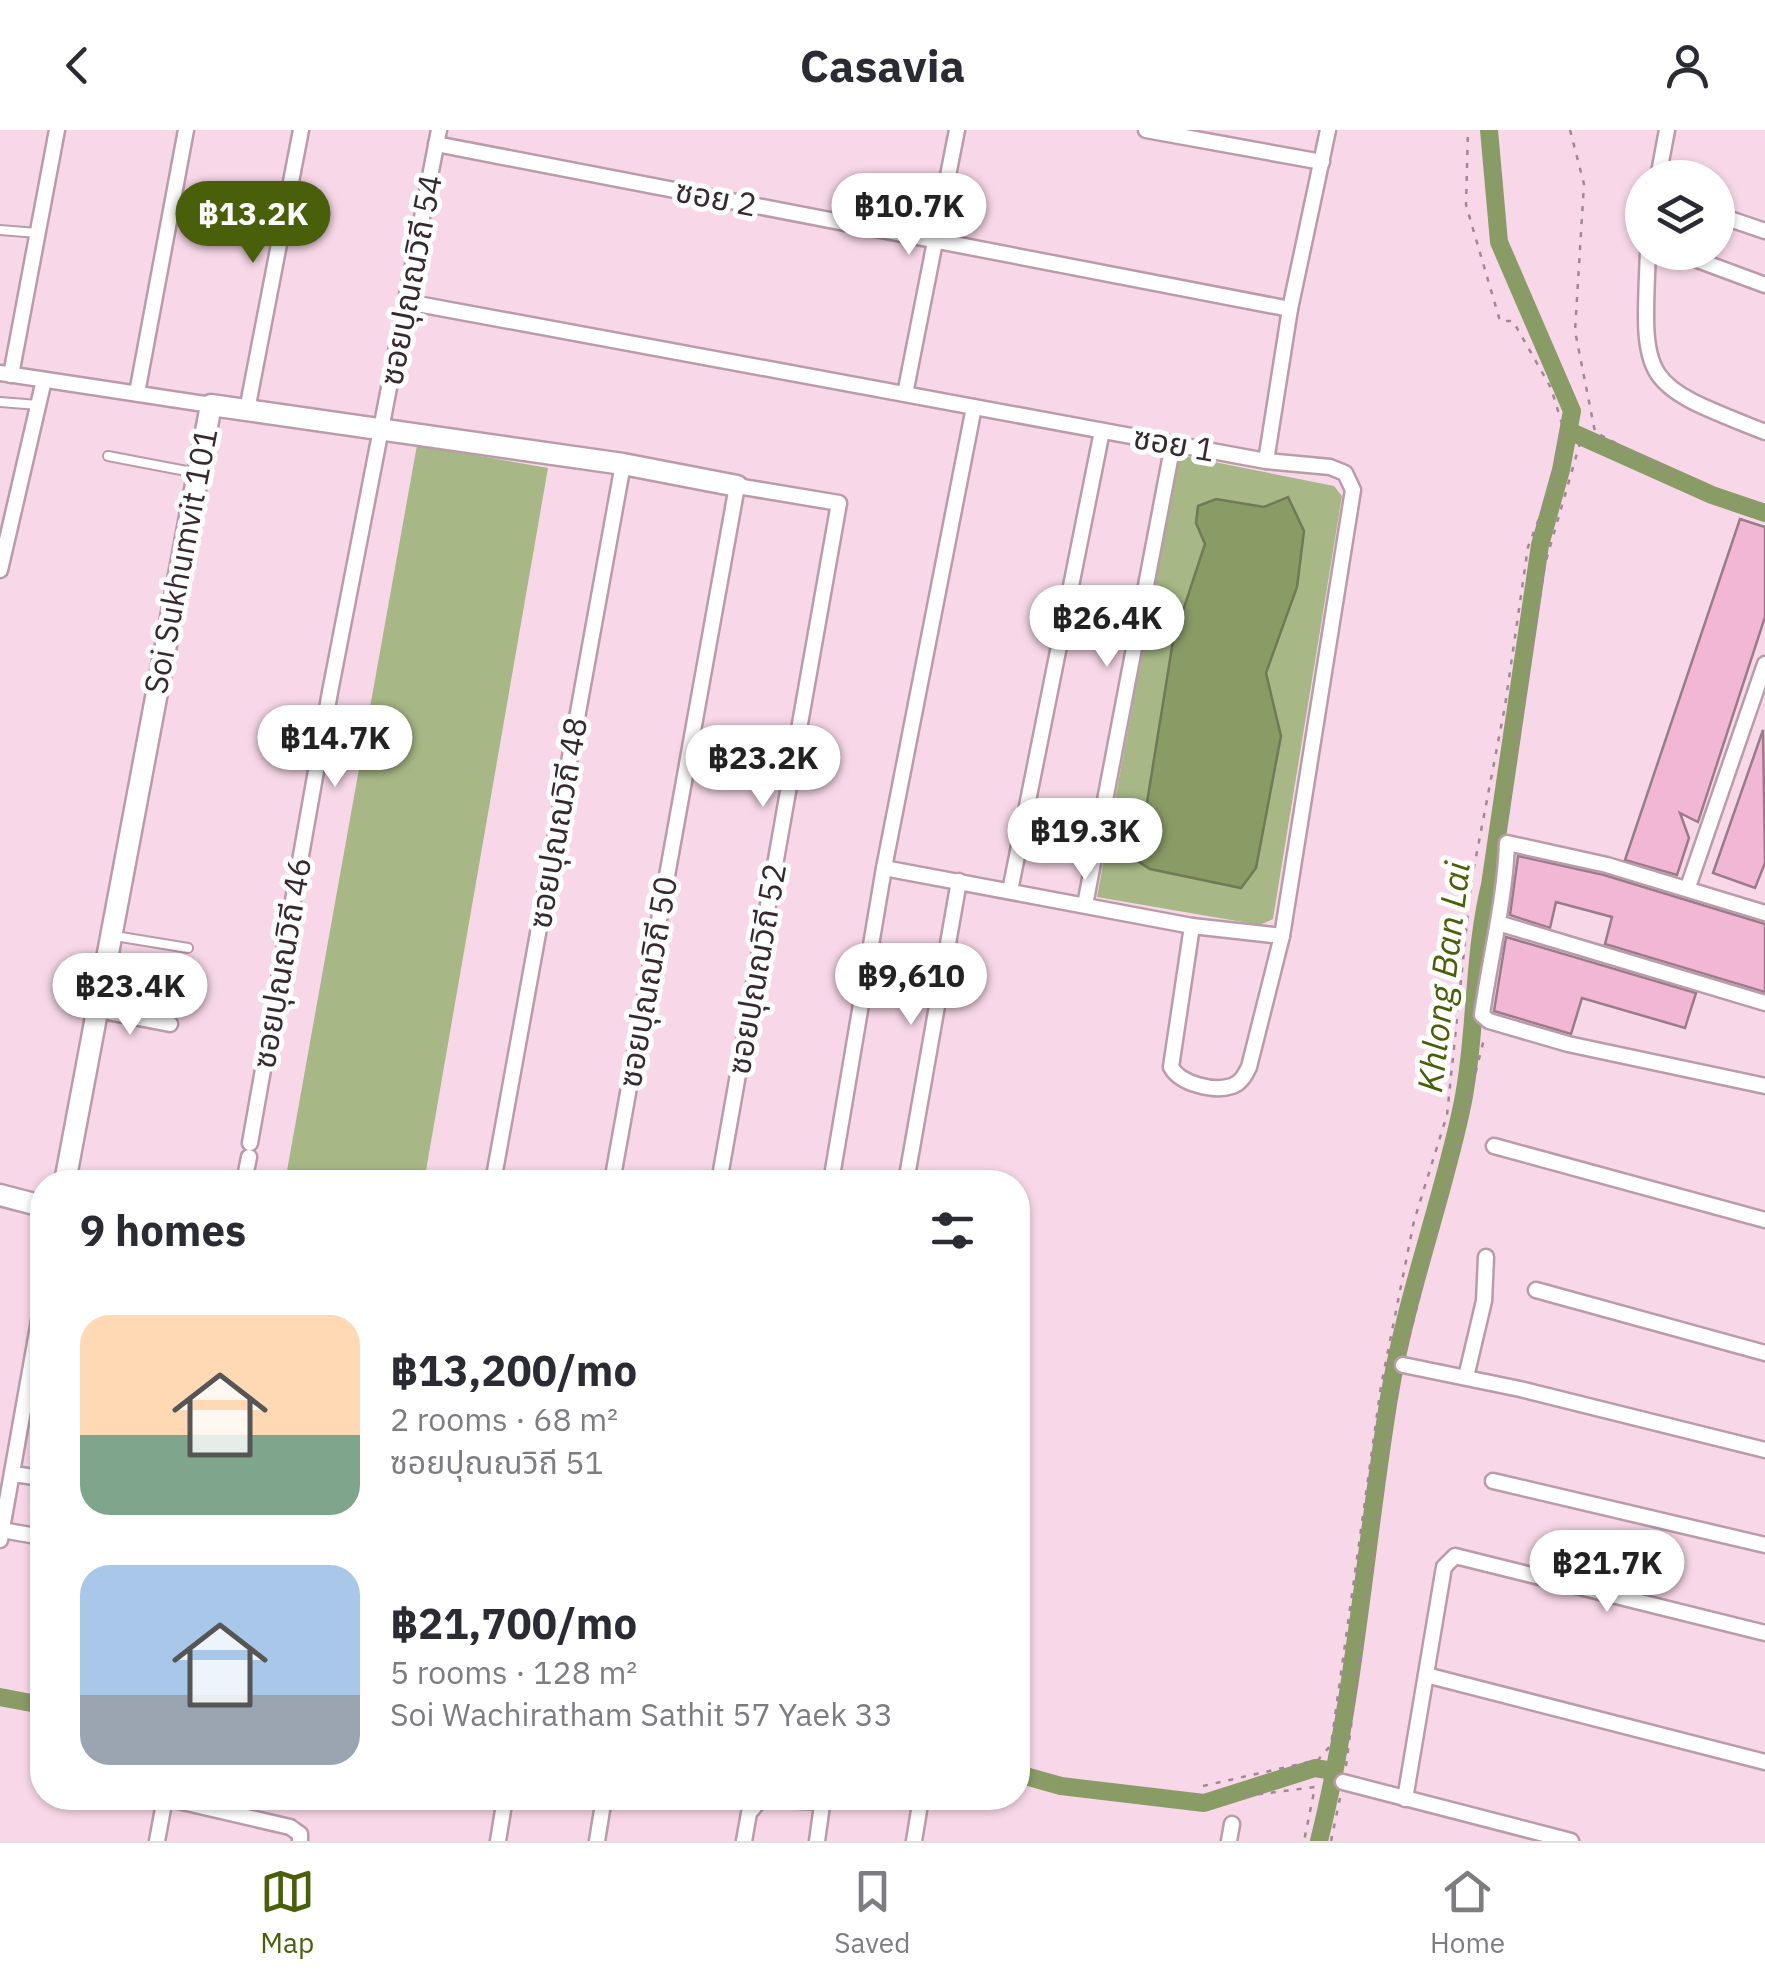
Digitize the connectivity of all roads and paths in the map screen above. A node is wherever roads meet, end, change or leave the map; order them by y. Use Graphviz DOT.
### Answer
graph roads {
  1 [pos="56,130"];
  2 [pos="186,130"];
  3 [pos="302,130"];
  4 [pos="957,130"];
  5 [pos="1146,130"];
  6 [pos="1328,130"];
  7 [pos="1468,130"];
  8 [pos="1570,130"];
  9 [pos="1667,130"];
  10 [pos="438,137"];
  11 [pos="1661,160"];
  12 [pos="1322,162"];
  13 [pos="1735,221"];
  14 [pos="0,230"];
  15 [pos="1765,231"];
  16 [pos="37,233"];
  17 [pos="935,240"];
  18 [pos="1647,270"];
  19 [pos="1723,270"];
  20 [pos="1765,286"];
  21 [pos="406,302"];
  22 [pos="1290,310"];
  23 [pos="5,374"];
  24 [pos="44,380"];
  25 [pos="137,393"];
  26 [pos="905,394"];
  27 [pos="0,402"];
  28 [pos="38,405"];
  29 [pos="211,405"];
  30 [pos="974,407"];
  31 [pos="247,410"];
  32 [pos="382,431"];
  33 [pos="1102,431"];
  34 [pos="1765,432"];
  35 [pos="1580,443"];
  36 [pos="1173,444"];
  37 [pos="108,456"];
  38 [pos="1266,461"];
  39 [pos="623,464"];
  40 [pos="198,473"];
  41 [pos="1674,474"];
  42 [pos="737,486"];
  43 [pos="0,570"];
  44 [pos="1765,664"];
  45 [pos="1481,832"];
  46 [pos="1488,832"];
  47 [pos="1507,843"];
  48 [pos="884,868"];
  49 [pos="959,881"];
  50 [pos="1688,887"];
  51 [pos="1010,892"];
  52 [pos="1085,905"];
  53 [pos="1765,912"];
  54 [pos="1498,923"];
  55 [pos="1192,926"];
  56 [pos="111,936"];
  57 [pos="1282,936"];
  58 [pos="188,948"];
  59 [pos="1765,1004"];
  60 [pos="97,1010"];
  61 [pos="170,1024"];
  62 [pos="1484,1028"];
  63 [pos="1765,1086"];
  64 [pos="1494,1146"];
  65 [pos="67,1170"];
  66 [pos="246,1170"];
  67 [pos="495,1170"];
  68 [pos="614,1170"];
  69 [pos="721,1170"];
  70 [pos="833,1170"];
  71 [pos="908,1170"];
  72 [pos="0,1195"];
  73 [pos="30,1203"];
  74 [pos="1765,1220"];
  75 [pos="1486,1257"];
  76 [pos="1536,1290"];
  77 [pos="1765,1353"];
  78 [pos="1403,1365"];
  79 [pos="30,1373"];
  80 [pos="1466,1377"];
  81 [pos="0,1439"];
  82 [pos="18,1442"];
  83 [pos="1765,1450"];
  84 [pos="12,1474"];
  85 [pos="30,1476"];
  86 [pos="1494,1481"];
  87 [pos="1,1535"];
  88 [pos="30,1536"];
  89 [pos="1765,1545"];
  90 [pos="1765,1633"];
  91 [pos="1426,1674"];
  92 [pos="1765,1762"];
  93 [pos="1343,1782"];
  94 [pos="1203,1786"];
  95 [pos="1245,1796"];
  96 [pos="1405,1799"];
  97 [pos="163,1810"];
  98 [pos="217,1810"];
  99 [pos="503,1810"];
  100 [pos="602,1810"];
  101 [pos="751,1810"];
  102 [pos="821,1810"];
  103 [pos="919,1810"];
  104 [pos="1232,1824"];
  105 [pos="158,1841"];
  106 [pos="300,1841"];
  107 [pos="498,1841"];
  108 [pos="597,1841"];
  109 [pos="744,1841"];
  110 [pos="816,1841"];
  111 [pos="914,1841"];
  112 [pos="1229,1841"];
  113 [pos="1304,1841"];
  114 [pos="1331,1841"];
  115 [pos="1571,1841"];
  1 -- 16 [label="street"];
  2 -- 25 [label="street"];
  3 -- 31 [label="street"];
  4 -- 17 [label="street"];
  5 -- 12 [label="street"];
  6 -- 12 [label="street"];
  7 -- 45 [label="path"];
  8 -- 41 [label="path"];
  9 -- 11 [label="street"];
  10 -- 17 [label="street, ซอย 2"];
  10 -- 21 [label="street, ซอยปุณณวิถี 54"];
  12 -- 22 [label="street"];
  13 -- 15 [label="street"];
  14 -- 16 [label="lane"];
  16 -- 23 [label="street"];
  17 -- 22 [label="street, ซอย 2"];
  17 -- 26 [label="street"];
  18 -- 34 [label="street"];
  19 -- 20 [label="street"];
  21 -- 26 [label="street, ซอย 1"];
  21 -- 32 [label="street, ซอยปุณณวิถี 54"];
  22 -- 38 [label="street"];
  23 -- 24 [label="street"];
  24 -- 25 [label="street"];
  24 -- 28 [label="street"];
  25 -- 29 [label="street"];
  26 -- 30 [label="street, ซอย 1"];
  27 -- 28 [label="lane"];
  28 -- 43 [label="street"];
  29 -- 31 [label="street, Soi Sukhumvit 101"];
  29 -- 40 [label="street, Soi Sukhumvit 101"];
  30 -- 33 [label="street, ซอย 1"];
  30 -- 48 [label="street"];
  31 -- 32 [label="street, Soi Sukhumvit 101"];
  32 -- 39 [label="street, Soi Sukhumvit 101"];
  32 -- 66 [label="street, ซอยปุณณวิถี 46"];
  33 -- 36 [label="street, ซอย 1"];
  33 -- 51 [label="street"];
  35 -- 47 [label="path"];
  36 -- 38 [label="street, ซอย 1"];
  36 -- 52 [label="street"];
  37 -- 40 [label="lane"];
  38 -- 57 [label="street, ซอย 1"];
  39 -- 42 [label="street, Soi Sukhumvit 101"];
  39 -- 67 [label="street, ซอยปุณณวิถี 48"];
  40 -- 56 [label="street, Soi Sukhumvit 101"];
  42 -- 68 [label="street, ซอยปุณณวิถี 50"];
  42 -- 69 [label="street, ซอยปุณณวิถี 52"];
  44 -- 50 [label="street"];
  45 -- 46 [label="path"];
  45 -- 94 [label="path"];
  47 -- 50 [label="street"];
  47 -- 54 [label="street"];
  48 -- 49 [label="street"];
  48 -- 70 [label="street"];
  49 -- 51 [label="street"];
  49 -- 71 [label="street"];
  50 -- 53 [label="street"];
  51 -- 52 [label="street"];
  52 -- 55 [label="street"];
  54 -- 59 [label="street"];
  54 -- 63 [label="street"];
  55 -- 57 [label="street"];
  55 -- 57 [label="street, ซอย 1"];
  56 -- 58 [label="lane"];
  56 -- 60 [label="street, Soi Sukhumvit 101"];
  60 -- 61 [label="street"];
  60 -- 65 [label="street, Soi Sukhumvit 101"];
  62 -- 78 [label="path"];
  64 -- 74 [label="street"];
  72 -- 73 [label="street"];
  75 -- 80 [label="street"];
  76 -- 77 [label="street"];
  78 -- 80 [label="street"];
  78 -- 93 [label="path"];
  79 -- 82 [label="street"];
  80 -- 83 [label="street"];
  81 -- 82 [label="street"];
  82 -- 84 [label="street"];
  84 -- 85 [label="street"];
  84 -- 87 [label="street"];
  86 -- 89 [label="street"];
  87 -- 88 [label="street"];
  90 -- 91 [label="street"];
  91 -- 92 [label="street"];
  91 -- 96 [label="street"];
  93 -- 96 [label="street"];
  93 -- 114 [label="path"];
  95 -- 113 [label="path"];
  96 -- 115 [label="street"];
  97 -- 105 [label="street"];
  98 -- 106 [label="street"];
  99 -- 107 [label="street"];
  100 -- 108 [label="street"];
  101 -- 109 [label="street"];
  102 -- 110 [label="street"];
  103 -- 111 [label="street"];
  104 -- 112 [label="street"];
}
